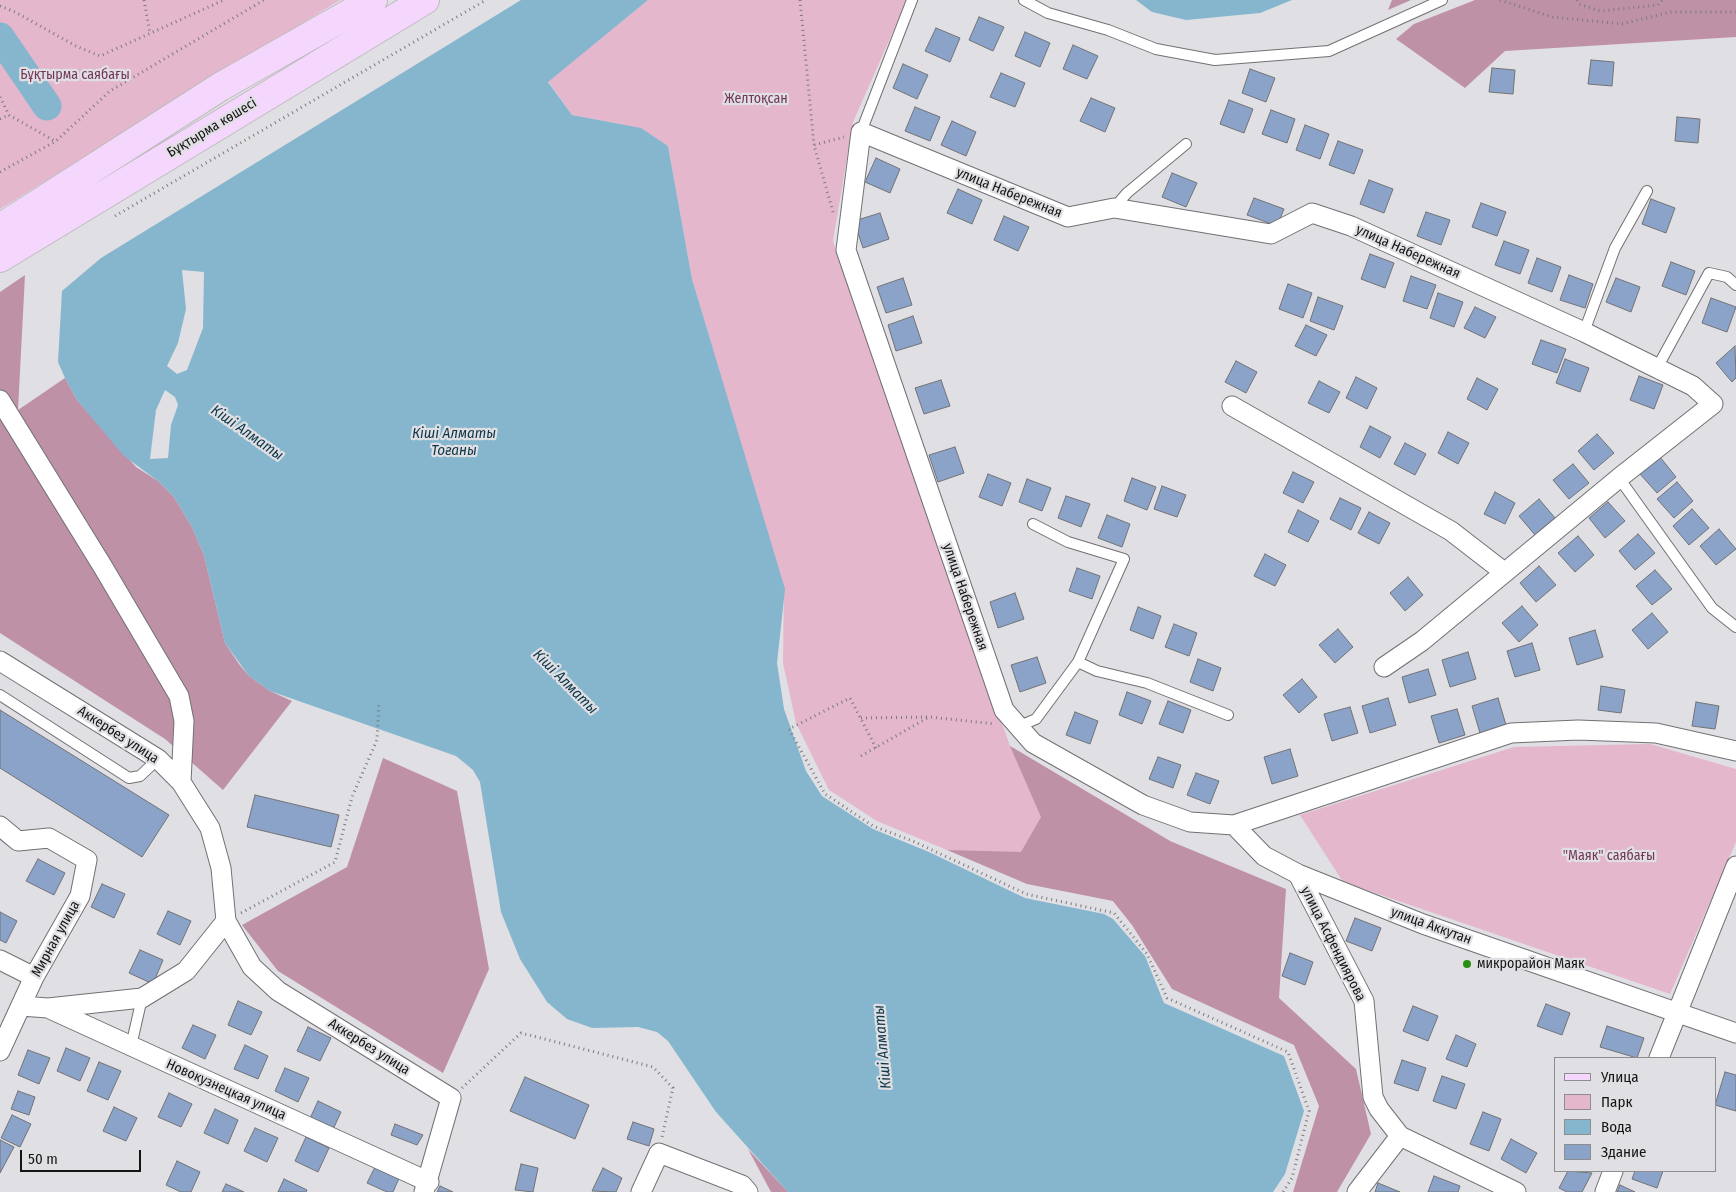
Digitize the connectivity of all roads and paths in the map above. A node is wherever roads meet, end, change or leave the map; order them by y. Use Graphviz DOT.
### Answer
graph roads {
  1 [pos="144,0"];
  2 [pos="224,0"];
  3 [pos="264,0"];
  4 [pos="373,0"];
  5 [pos="425,0"];
  6 [pos="486,0"];
  7 [pos="800,0"];
  8 [pos="912,0"];
  9 [pos="1024,0"];
  10 [pos="1442,0"];
  11 [pos="1500,0"];
  12 [pos="1577,0"];
  13 [pos="1662,0"];
  14 [pos="0,6"];
  15 [pos="1736,12"];
  16 [pos="150,34"];
  17 [pos="0,97"];
  18 [pos="9,115"];
  19 [pos="0,120"];
  20 [pos="861,132"];
  21 [pos="56,141"];
  22 [pos="1186,144"];
  23 [pos="814,145"];
  24 [pos="0,172"];
  25 [pos="1647,191"];
  26 [pos="1114,208"];
  27 [pos="835,216"];
  28 [pos="111,218"];
  29 [pos="0,228"];
  30 [pos="0,258"];
  31 [pos="1736,284"];
  32 [pos="1584,332"];
  33 [pos="1657,368"];
  34 [pos="0,400"];
  35 [pos="1232,406"];
  36 [pos="1619,478"];
  37 [pos="1033,524"];
  38 [pos="1504,572"];
  39 [pos="1736,627"];
  40 [pos="0,661"];
  41 [pos="1078,662"];
  42 [pos="1384,666"];
  43 [pos="0,695"];
  44 [pos="379,703"];
  45 [pos="1228,715"];
  46 [pos="930,717"];
  47 [pos="861,718"];
  48 [pos="1017,727"];
  49 [pos="876,748"];
  50 [pos="1736,751"];
  51 [pos="861,756"];
  52 [pos="158,759"];
  53 [pos="181,782"];
  54 [pos="1234,825"];
  55 [pos="0,826"];
  56 [pos="1735,872"];
  57 [pos="1298,874"];
  58 [pos="226,921"];
  59 [pos="0,960"];
  60 [pos="34,977"];
  61 [pos="142,998"];
  62 [pos="21,1006"];
  63 [pos="48,1008"];
  64 [pos="1678,1014"];
  65 [pos="1736,1033"];
  66 [pos="131,1046"];
  67 [pos="0,1051"];
  68 [pos="1659,1057"];
  69 [pos="451,1098"];
  70 [pos="1400,1136"];
  71 [pos="659,1153"];
  72 [pos="1613,1172"];
  73 [pos="427,1187"];
  74 [pos="641,1192"];
  75 [pos="748,1192"];
  76 [pos="1283,1192"];
  77 [pos="1356,1192"];
  78 [pos="1516,1192"];
  79 [pos="1605,1192"];
  1 -- 16 [label="path"];
  2 -- 16 [label="path"];
  3 -- 21 [label="path"];
  4 -- 29 [label="main road"];
  5 -- 30 [label="main road, Бұқтырма көшесі"];
  6 -- 28 [label="path"];
  7 -- 23 [label="path"];
  8 -- 20 [label="lane"];
  9 -- 10 [label="lane"];
  11 -- 15 [label="path"];
  12 -- 13 [label="path"];
  14 -- 16 [label="path"];
  17 -- 18 [label="path"];
  18 -- 19 [label="path"];
  18 -- 21 [label="path"];
  20 -- 23 [label="path"];
  20 -- 26 [label="street, улица Набережная"];
  20 -- 48 [label="street, улица Набережная"];
  21 -- 24 [label="path"];
  22 -- 26 [label="lane"];
  23 -- 27 [label="path"];
  25 -- 32 [label="lane"];
  26 -- 32 [label="street, улица Набережная"];
  31 -- 33 [label="lane"];
  32 -- 33 [label="street, улица Набережная"];
  33 -- 36 [label="street, улица Набережная"];
  34 -- 53 [label="street"];
  35 -- 38 [label="street"];
  36 -- 38 [label="street, улица Набережная"];
  36 -- 39 [label="lane"];
  37 -- 41 [label="lane"];
  38 -- 42 [label="street, улица Набережная"];
  40 -- 52 [label="street, Аккербез улица"];
  41 -- 45 [label="lane"];
  41 -- 48 [label="lane"];
  43 -- 52 [label="lane"];
  44 -- 58 [label="path"];
  46 -- 47 [label="path"];
  46 -- 48 [label="path"];
  46 -- 49 [label="path"];
  47 -- 49 [label="path"];
  47 -- 76 [label="path"];
  48 -- 54 [label="street, улица Набережная"];
  49 -- 51 [label="path"];
  50 -- 54 [label="street"];
  52 -- 53 [label="street, Аккербез улица"];
  53 -- 58 [label="street, Аккербез улица"];
  54 -- 57 [label="street, улица Асфендиярова"];
  55 -- 60 [label="street, Мирная улица"];
  56 -- 64 [label="street"];
  57 -- 64 [label="street, улица Аккутан"];
  57 -- 70 [label="street, улица Асфендиярова"];
  58 -- 61 [label="street"];
  58 -- 69 [label="street, Аккербез улица"];
  59 -- 60 [label="street"];
  60 -- 62 [label="street, Мирная улица"];
  61 -- 63 [label="street"];
  61 -- 66 [label="lane"];
  62 -- 63 [label="street, Новокузнецкая улица"];
  62 -- 67 [label="street, Мирная улица"];
  63 -- 66 [label="street, Новокузнецкая улица"];
  64 -- 65 [label="street, улица Аккутан"];
  64 -- 68 [label="street"];
  66 -- 73 [label="street, Новокузнецкая улица"];
  69 -- 71 [label="path"];
  69 -- 73 [label="street"];
  70 -- 77 [label="street"];
  70 -- 78 [label="street"];
  71 -- 74 [label="street"];
  71 -- 75 [label="street"];
  72 -- 79 [label="street"];
}
